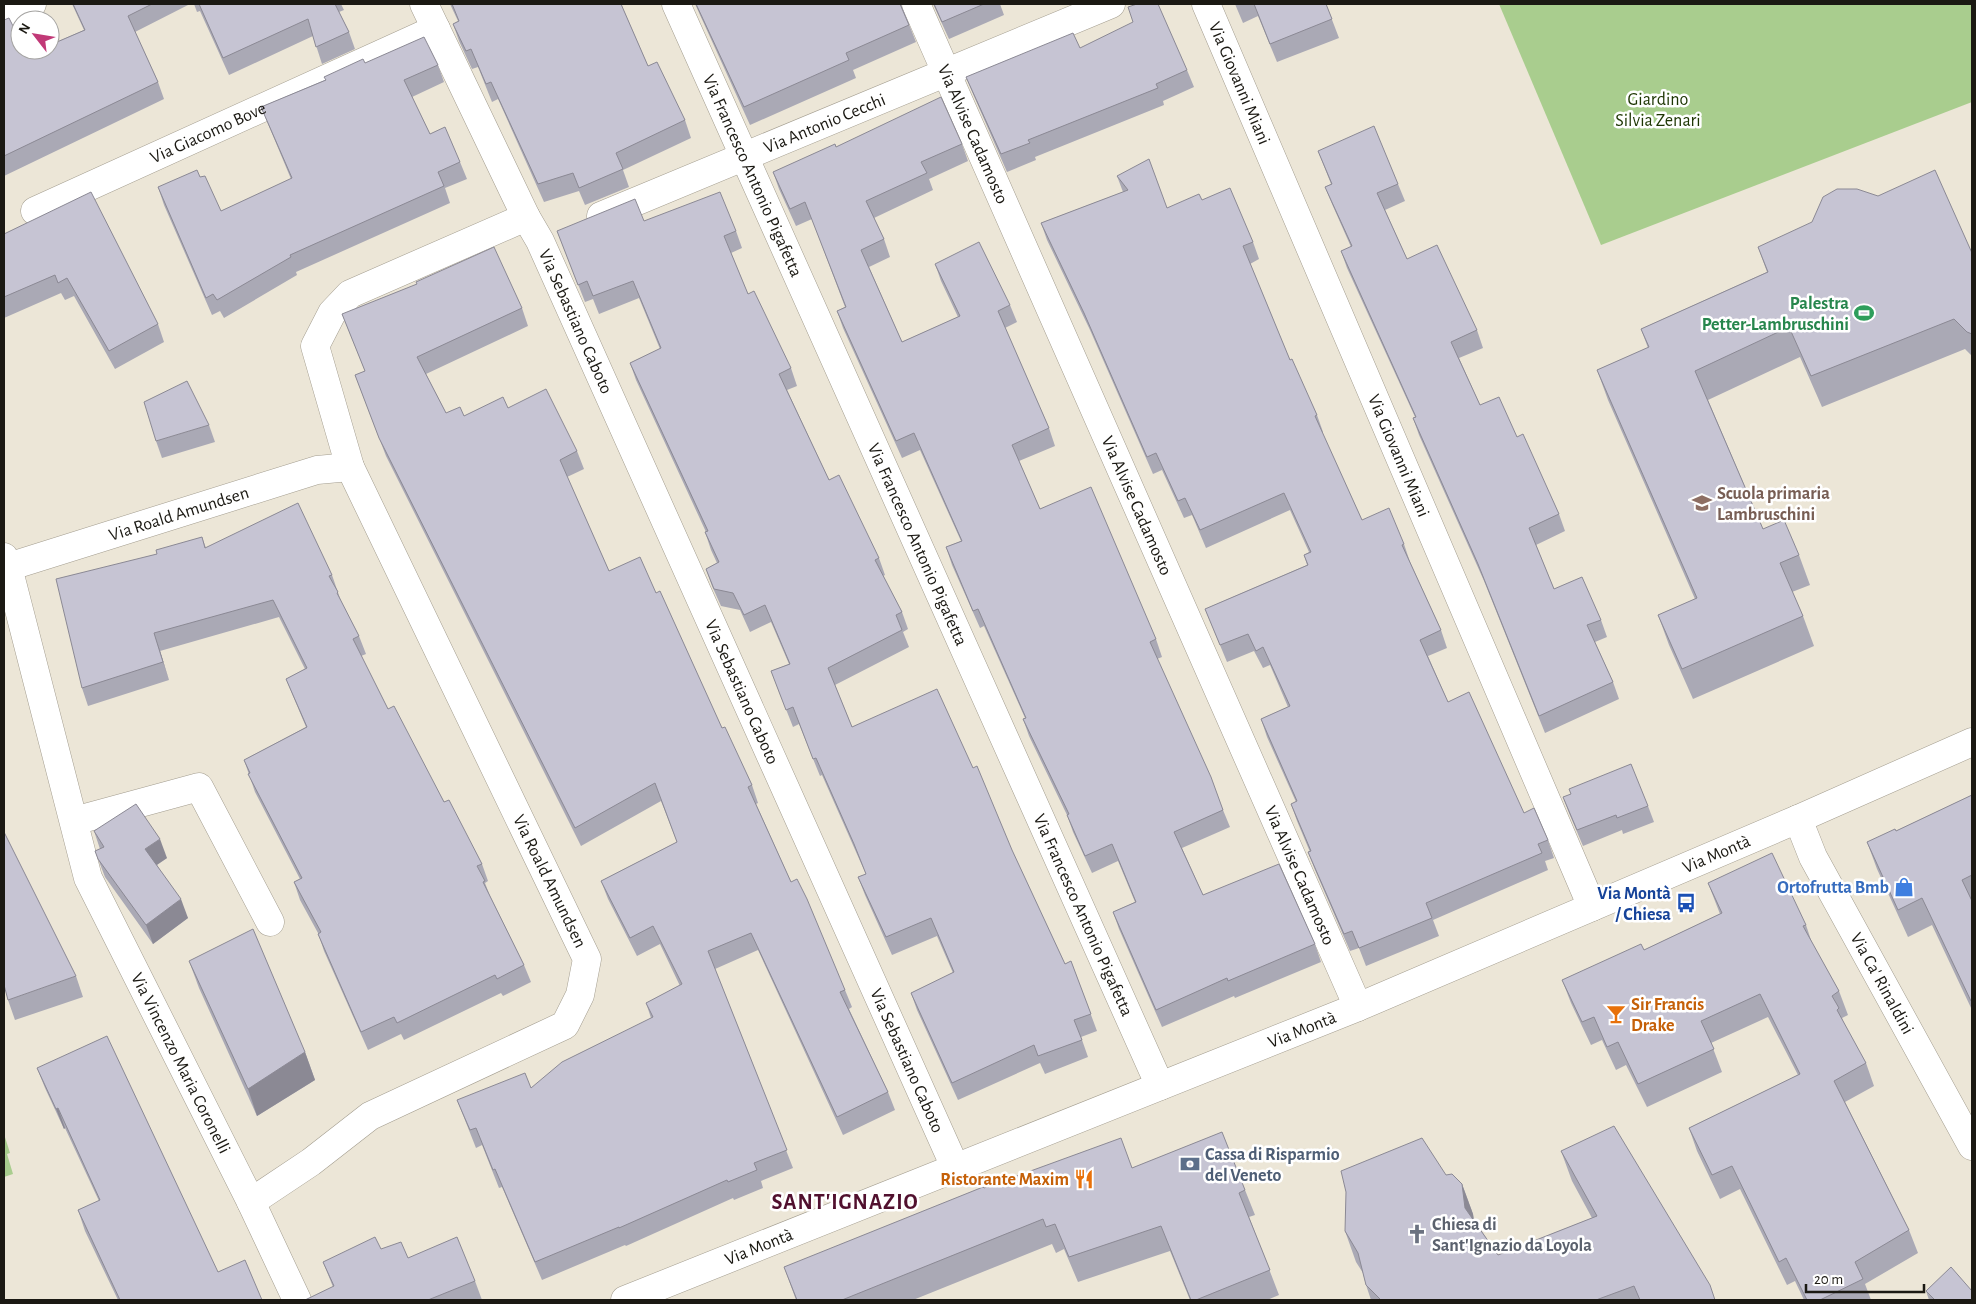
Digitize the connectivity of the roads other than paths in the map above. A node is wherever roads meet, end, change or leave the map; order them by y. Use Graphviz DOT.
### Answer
graph roads {
  1 [pos="32,4"];
  2 [pos="424,4"];
  3 [pos="676,4"];
  4 [pos="916,4"];
  5 [pos="1110,4"];
  6 [pos="1206,4"];
  7 [pos="4,17"];
  8 [pos="436,29"];
  9 [pos="947,72"];
  10 [pos="745,156"];
  11 [pos="35,210"];
  12 [pos="526,217"];
  13 [pos="540,241"];
  14 [pos="350,467"];
  15 [pos="6,562"];
  16 [pos="1972,742"];
  17 [pos="1798,819"];
  18 [pos="74,821"];
  19 [pos="1592,908"];
  20 [pos="270,922"];
  21 [pos="1358,1007"];
  22 [pos="1160,1086"];
  23 [pos="1972,1146"];
  24 [pos="955,1167"];
  25 [pos="251,1202"];
  26 [pos="297,1300"];
  27 [pos="625,1300"];
  1 -- 7 [label="street"];
  2 -- 8 [label="street, Via Sebastiano Caboto"];
  3 -- 10 [label="street, Via Francesco Antonio Pigafetta"];
  4 -- 9 [label="street, Via Alvise Cadamosto"];
  5 -- 9 [label="street, Via Antonio Cecchi"];
  6 -- 19 [label="street, Via Giovanni Miani"];
  8 -- 11 [label="street, Via Giacomo Bove"];
  8 -- 12 [label="street, Via Sebastiano Caboto"];
  9 -- 10 [label="street, Via Antonio Cecchi"];
  9 -- 21 [label="street, Via Alvise Cadamosto"];
  10 -- 13 [label="street, Via Antonio Cecchi"];
  10 -- 22 [label="street, Via Francesco Antonio Pigafetta"];
  12 -- 13 [label="street, Via Sebastiano Caboto"];
  12 -- 14 [label="street, Via Roald Amundsen"];
  13 -- 24 [label="street, Via Sebastiano Caboto"];
  14 -- 15 [label="street, Via Roald Amundsen"];
  14 -- 25 [label="street, Via Roald Amundsen"];
  15 -- 18 [label="street, Via Vincenzo Maria Coronelli"];
  16 -- 17 [label="street, Via Montà"];
  17 -- 19 [label="street, Via Montà"];
  17 -- 23 [label="street, Via Ca' Rinaldini"];
  18 -- 20 [label="street"];
  18 -- 25 [label="street, Via Vincenzo Maria Coronelli"];
  19 -- 21 [label="street, Via Montà"];
  21 -- 22 [label="street, Via Montà"];
  22 -- 24 [label="street, Via Montà"];
  24 -- 27 [label="street, Via Montà"];
  25 -- 26 [label="street, Via Vincenzo Maria Coronelli"];
}
